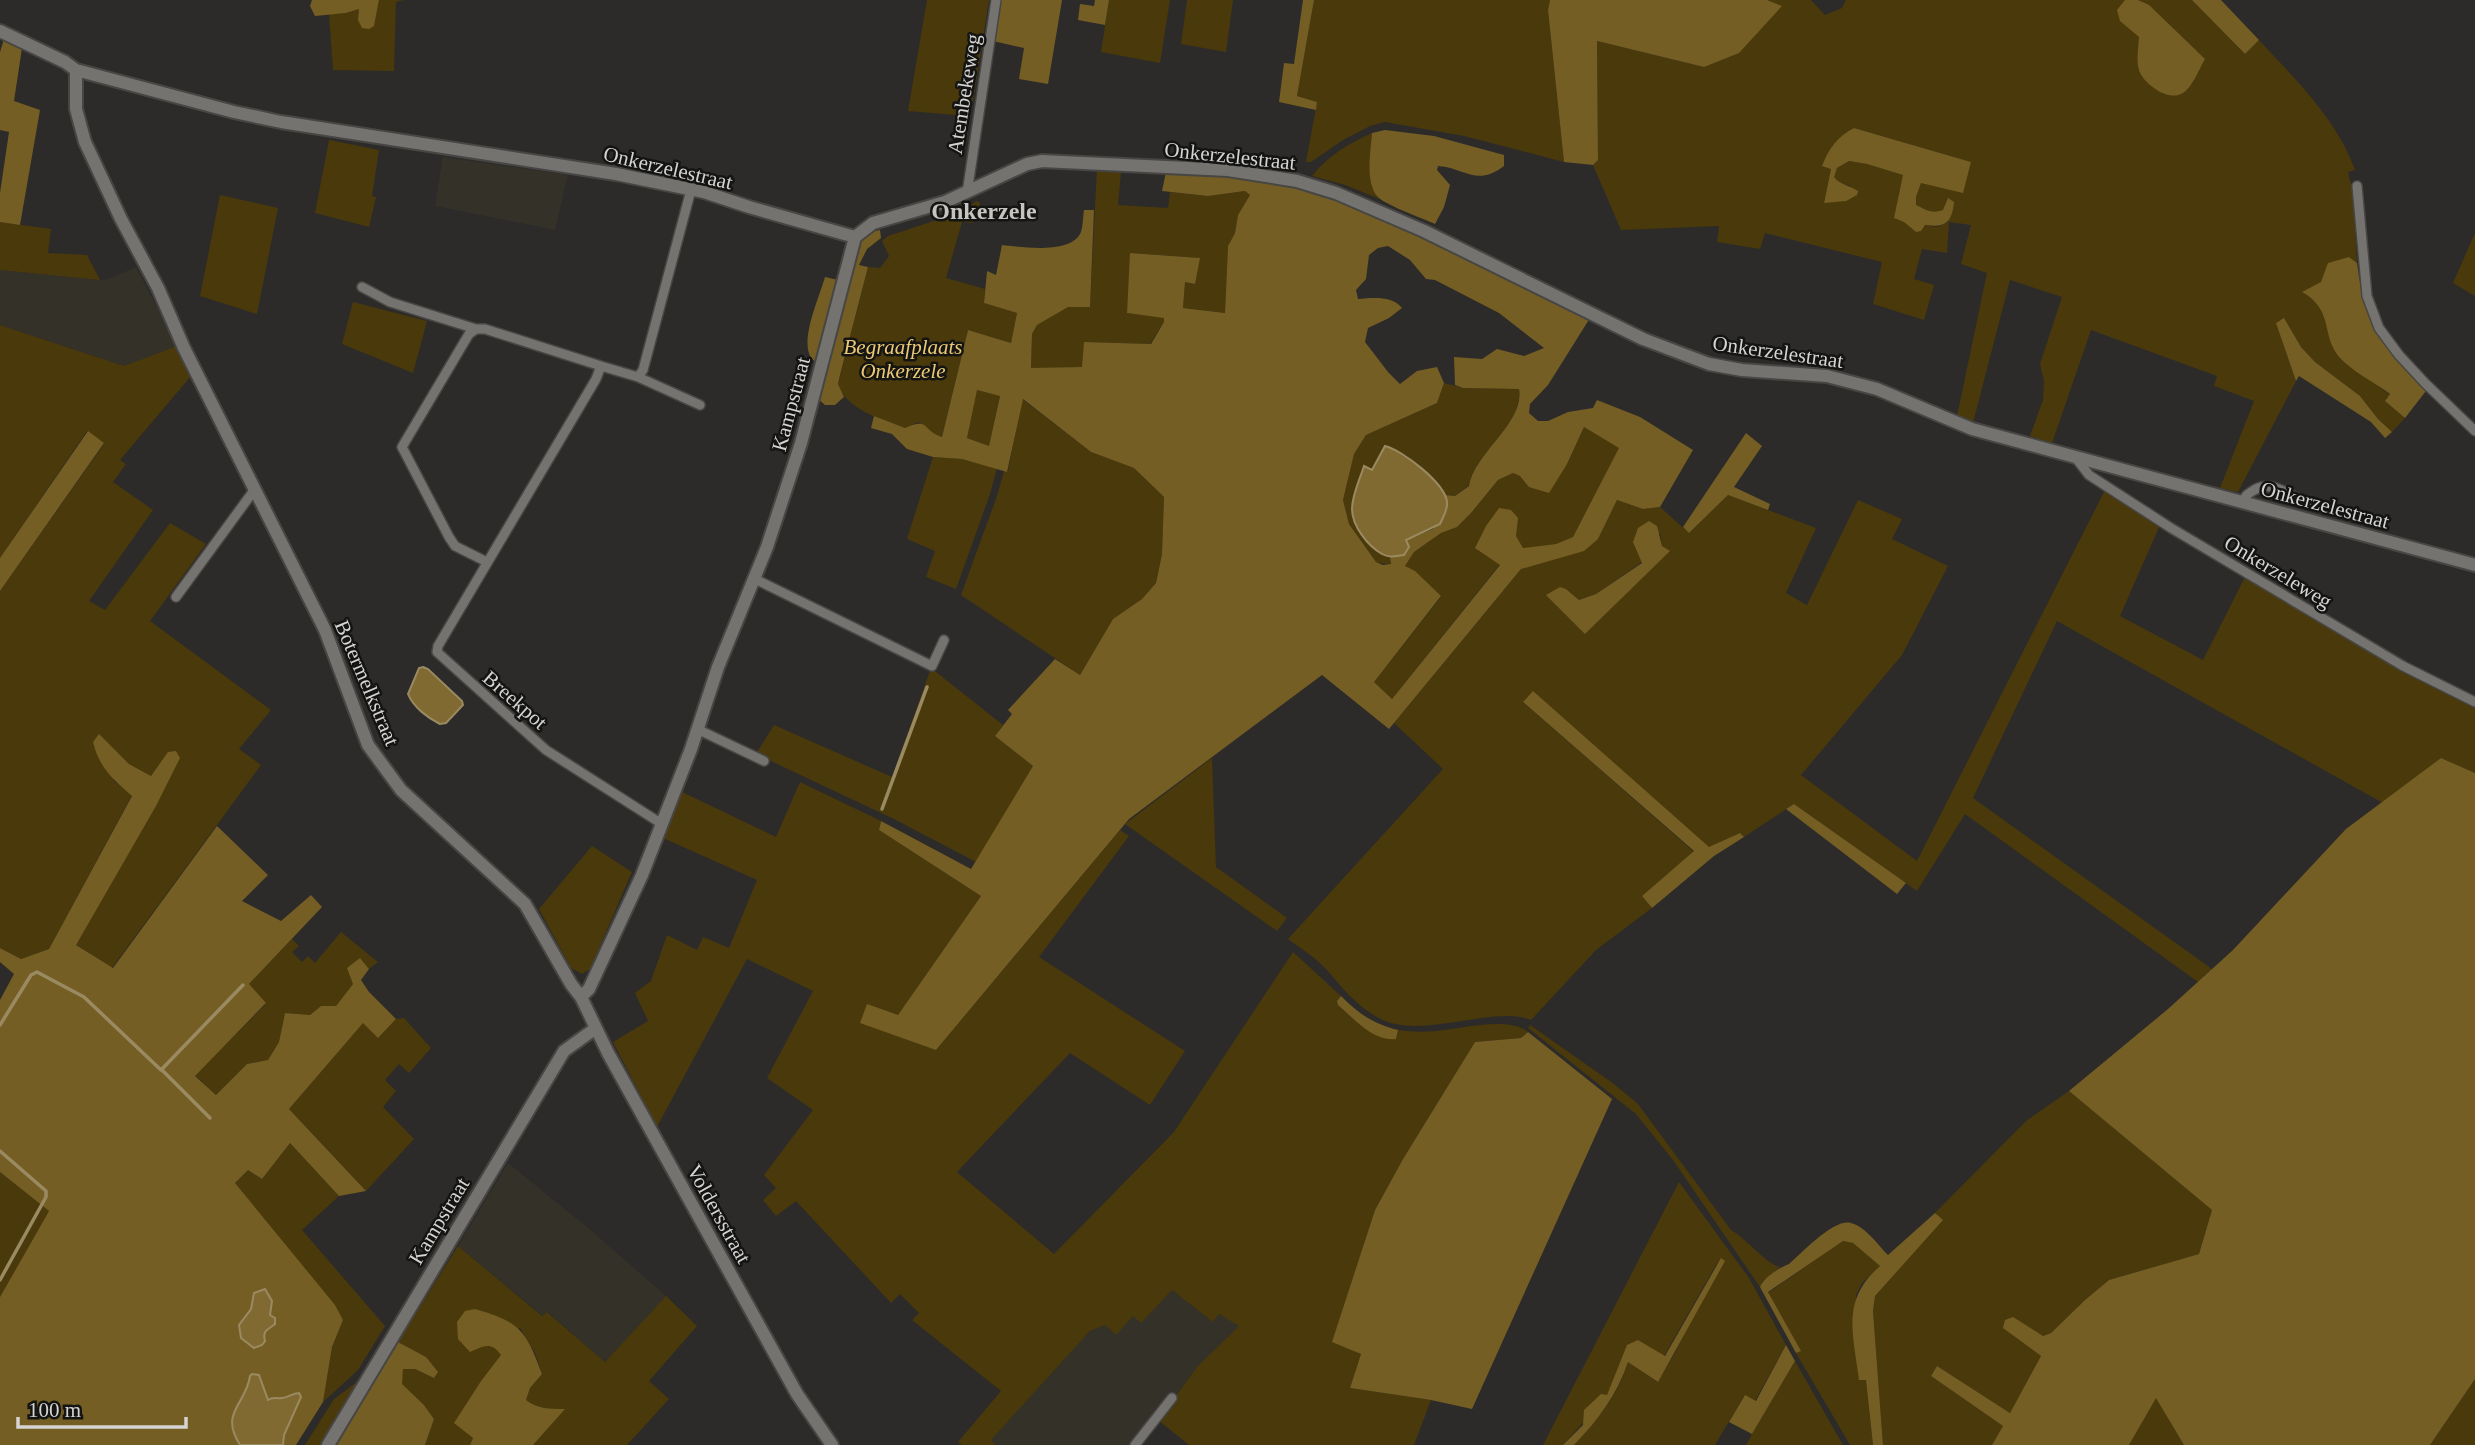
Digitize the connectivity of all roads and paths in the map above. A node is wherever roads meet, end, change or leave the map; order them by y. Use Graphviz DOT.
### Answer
graph roads {
  1 [pos="996,0"];
  2 [pos="0,30"];
  3 [pos="76,69"];
  4 [pos="2357,186"];
  5 [pos="691,190"];
  6 [pos="967,193"];
  7 [pos="855,237"];
  8 [pos="362,287"];
  9 [pos="476,329"];
  10 [pos="601,366"];
  11 [pos="638,377"];
  12 [pos="700,405"];
  13 [pos="2475,431"];
  14 [pos="2074,456"];
  15 [pos="255,489"];
  16 [pos="2243,502"];
  17 [pos="2345,513"];
  18 [pos="486,562"];
  19 [pos="2475,565"];
  20 [pos="755,579"];
  21 [pos="176,597"];
  22 [pos="944,640"];
  23 [pos="2475,702"];
  24 [pos="698,729"];
  25 [pos="764,761"];
  26 [pos="662,824"];
  27 [pos="581,997"];
  28 [pos="596,1028"];
  29 [pos="1172,1398"];
  30 [pos="328,1445"];
  31 [pos="832,1445"];
  32 [pos="1135,1445"];
  1 -- 6 [label="street, Atembekeweg"];
  2 -- 3 [label="street, Onkerzelestraat"];
  3 -- 5 [label="street, Onkerzelestraat"];
  3 -- 15 [label="street, Botermelkstraat"];
  4 -- 13 [label="street"];
  5 -- 7 [label="street, Onkerzelestraat"];
  5 -- 11 [label="street"];
  6 -- 7 [label="street, Onkerzelestraat"];
  6 -- 14 [label="street, Onkerzelestraat"];
  7 -- 20 [label="street, Kampstraat"];
  8 -- 9 [label="street"];
  9 -- 10 [label="street"];
  9 -- 18 [label="street"];
  10 -- 11 [label="street"];
  10 -- 18 [label="street, Breekpot"];
  11 -- 12 [label="street"];
  14 -- 16 [label="street, Onkerzelestraat"];
  14 -- 23 [label="street, Onkerzeleweg"];
  15 -- 21 [label="street"];
  15 -- 27 [label="street, Botermelkstraat"];
  16 -- 17 [label="street"];
  16 -- 19 [label="street, Onkerzelestraat"];
  18 -- 26 [label="street, Breekpot"];
  20 -- 22 [label="street"];
  20 -- 24 [label="street, Kampstraat"];
  24 -- 25 [label="street"];
  24 -- 26 [label="street, Kampstraat"];
  26 -- 27 [label="street, Kampstraat"];
  27 -- 28 [label="street, Voldersstraat"];
  28 -- 30 [label="street, Kampstraat"];
  28 -- 31 [label="street, Voldersstraat"];
  29 -- 32 [label="street"];
}
